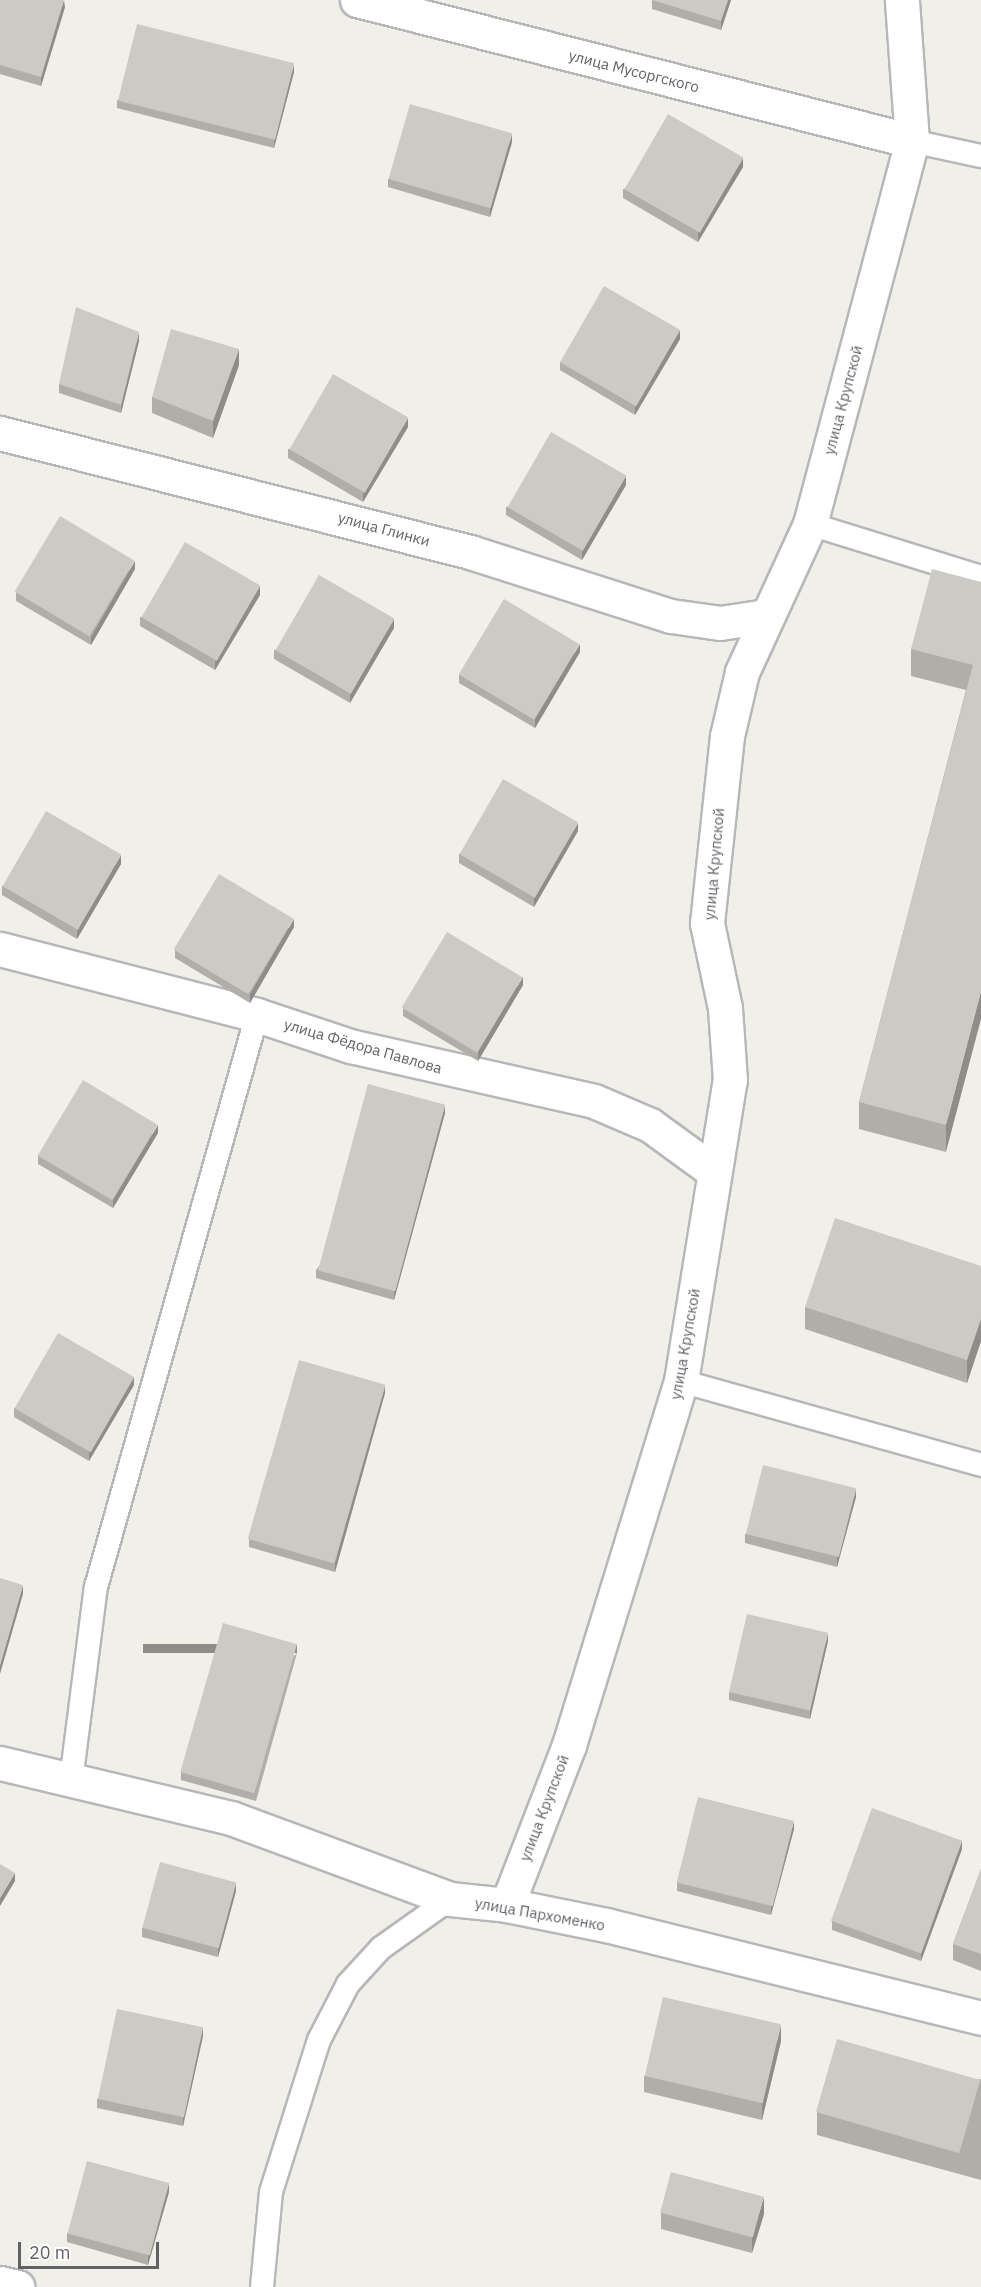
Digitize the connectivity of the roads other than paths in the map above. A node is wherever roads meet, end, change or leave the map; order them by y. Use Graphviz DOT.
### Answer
graph roads {
  1 [pos="357,0"];
  2 [pos="902,0"];
  3 [pos="912,141"];
  4 [pos="981,156"];
  5 [pos="0,433"];
  6 [pos="810,524"];
  7 [pos="981,577"];
  8 [pos="767,616"];
  9 [pos="0,949"];
  10 [pos="257,1016"];
  11 [pos="712,1171"];
  12 [pos="681,1381"];
  13 [pos="981,1465"];
  14 [pos="0,1763"];
  15 [pos="71,1781"];
  16 [pos="450,1899"];
  17 [pos="507,1905"];
  18 [pos="981,2018"];
  19 [pos="0,2283"];
  20 [pos="18,2287"];
  21 [pos="262,2287"];
  1 -- 3 [label="street, улица Мусоргского"];
  2 -- 3 [label="street, улица Крупской"];
  3 -- 4 [label="lane"];
  3 -- 6 [label="street, улица Крупской"];
  5 -- 8 [label="street, улица Глинки"];
  6 -- 7 [label="lane"];
  6 -- 8 [label="street, улица Крупской"];
  8 -- 11 [label="street, улица Крупской"];
  9 -- 10 [label="street, улица Фёдора Павлова"];
  10 -- 11 [label="street, улица Фёдора Павлова"];
  10 -- 15 [label="lane"];
  11 -- 12 [label="street, улица Крупской"];
  12 -- 13 [label="lane"];
  12 -- 17 [label="street, улица Крупской"];
  14 -- 15 [label="street, улица Пархоменко"];
  15 -- 16 [label="street, улица Пархоменко"];
  16 -- 17 [label="street, улица Пархоменко"];
  16 -- 21 [label="lane"];
  17 -- 18 [label="street, улица Пархоменко"];
  19 -- 20 [label="street"];
}
